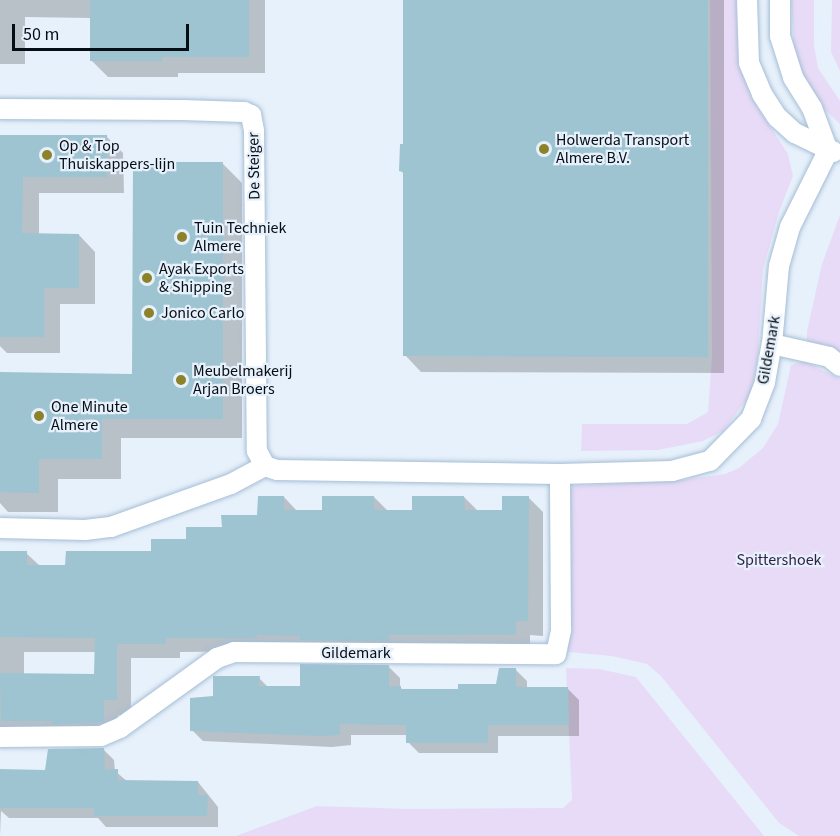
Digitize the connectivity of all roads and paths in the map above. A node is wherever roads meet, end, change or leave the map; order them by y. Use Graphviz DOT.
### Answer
graph roads {
  1 [pos="747,0"];
  2 [pos="780,0"];
  3 [pos="0,109"];
  4 [pos="834,152"];
  5 [pos="772,344"];
  6 [pos="840,366"];
  7 [pos="265,466"];
  8 [pos="560,474"];
  9 [pos="0,528"];
  10 [pos="0,737"];
  1 -- 4 [label="street"];
  2 -- 4 [label="street"];
  3 -- 7 [label="street, De Steiger"];
  4 -- 5 [label="street, Gildemark"];
  5 -- 6 [label="street"];
  5 -- 8 [label="street, Gildemark"];
  7 -- 8 [label="street, Gildemark"];
  7 -- 9 [label="street"];
  8 -- 10 [label="street, Gildemark"];
}
